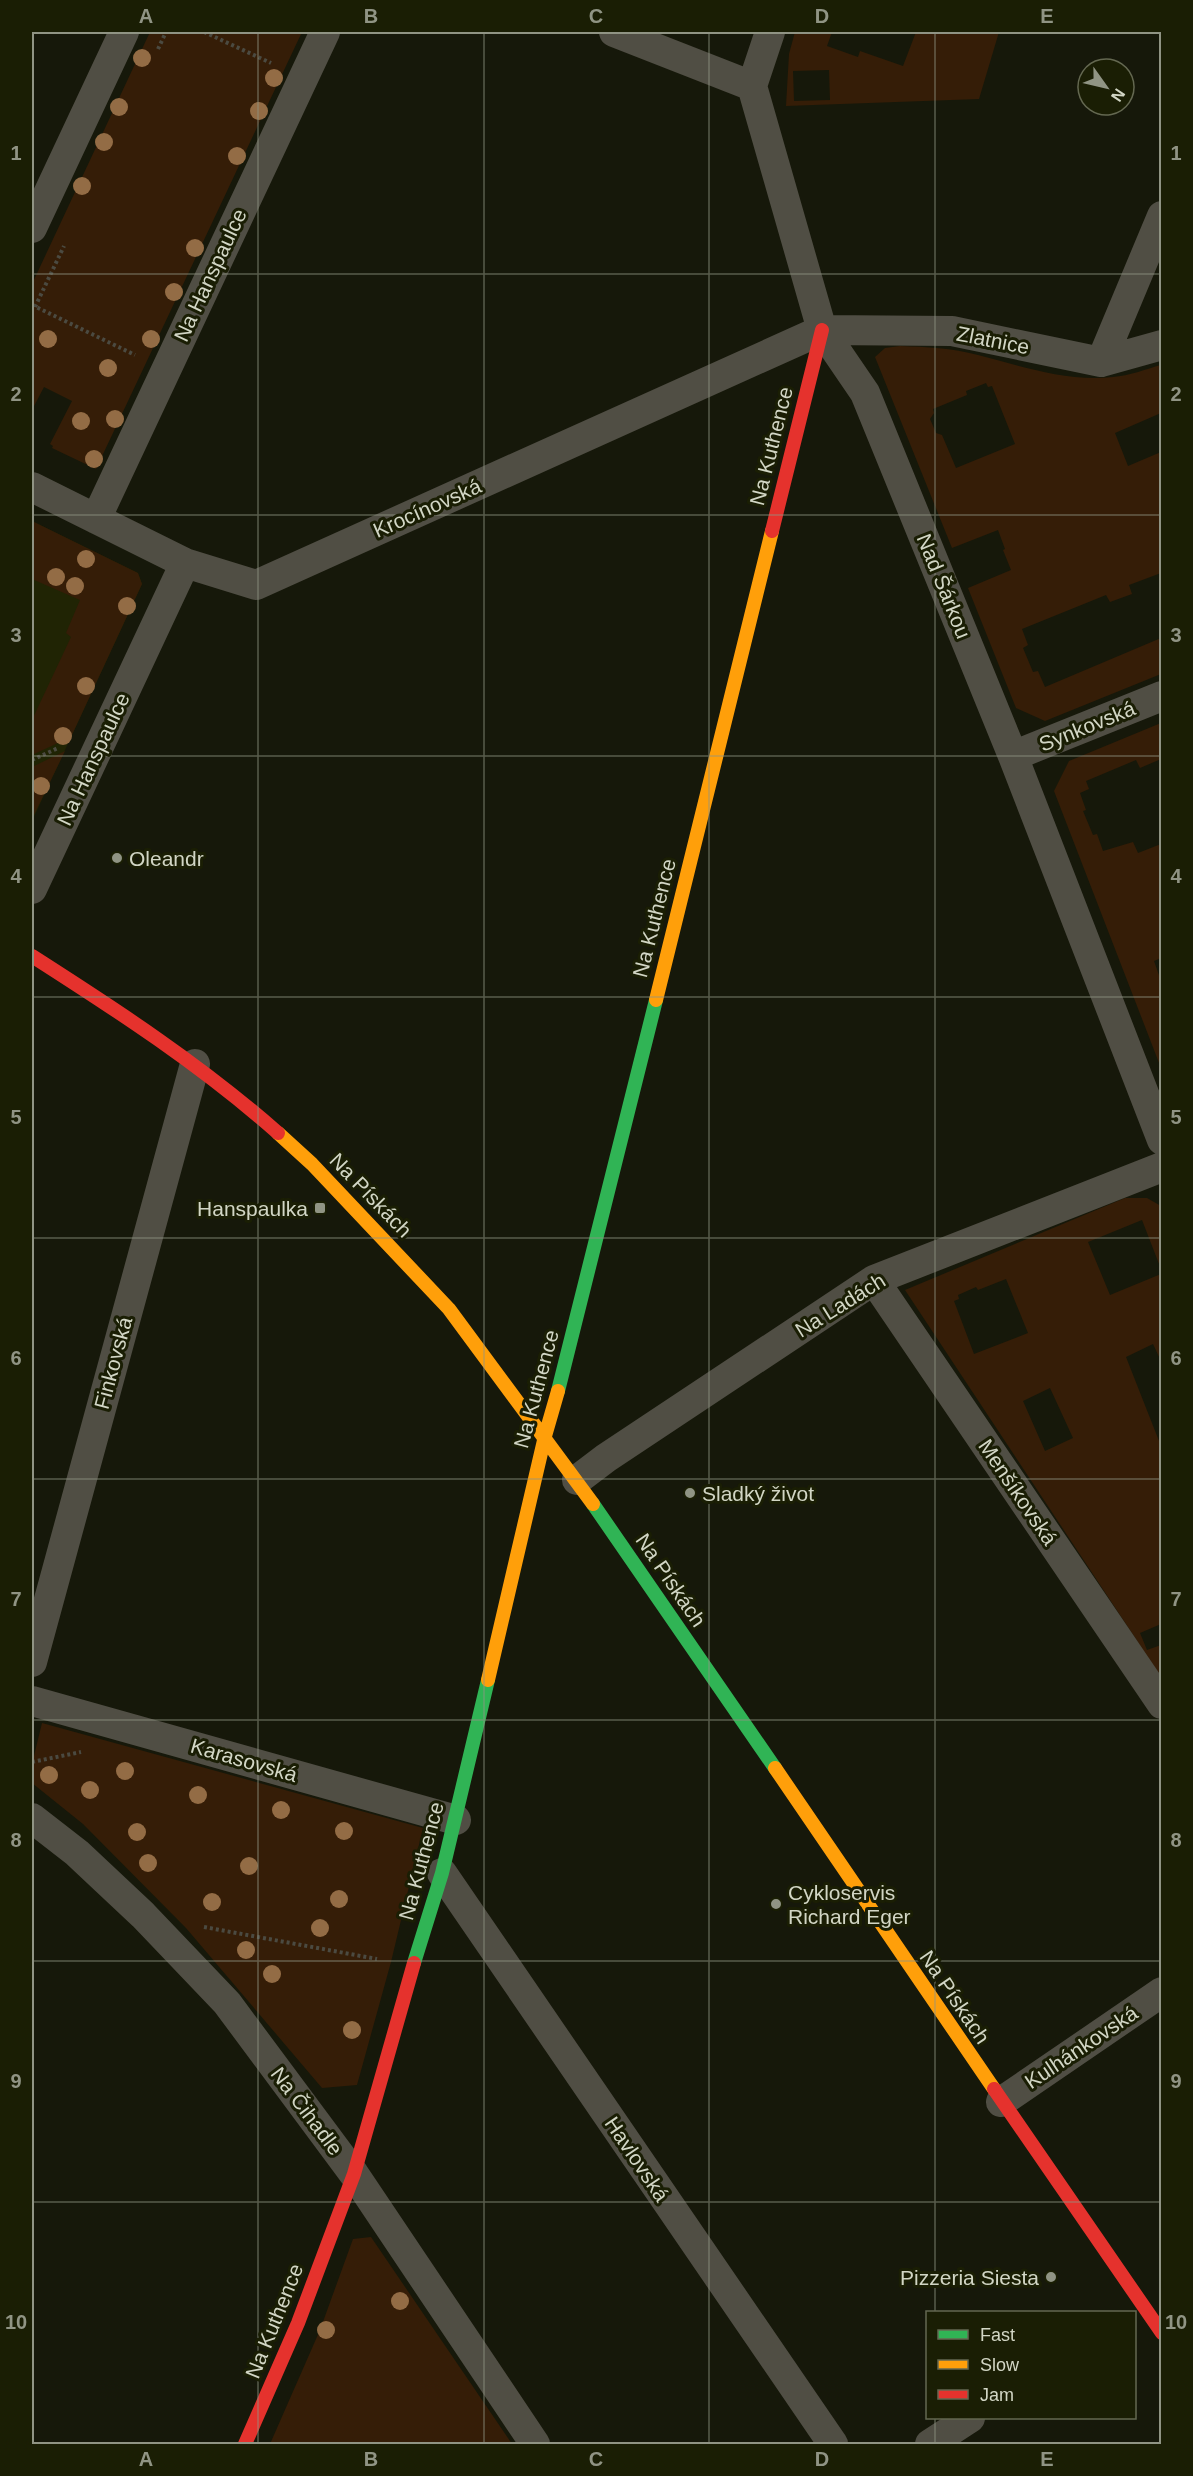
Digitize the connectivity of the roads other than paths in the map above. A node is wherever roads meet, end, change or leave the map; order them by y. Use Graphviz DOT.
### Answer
graph roads {
  1 [pos="124,32"];
  2 [pos="325,32"];
  3 [pos="614,32"];
  4 [pos="770,32"];
  5 [pos="752,86"];
  6 [pos="1161,216"];
  7 [pos="32,228"];
  8 [pos="822,330"];
  9 [pos="1161,345"];
  10 [pos="1101,362"];
  11 [pos="32,487"];
  12 [pos="96,519"];
  13 [pos="186,563"];
  14 [pos="1161,696"];
  15 [pos="1013,756"];
  16 [pos="32,889"];
  17 [pos="32,956"];
  18 [pos="195,1064"];
  19 [pos="1161,1140"];
  20 [pos="1161,1167"];
  21 [pos="874,1280"];
  22 [pos="545,1436"];
  23 [pos="577,1480"];
  24 [pos="32,1662"];
  25 [pos="32,1701"];
  26 [pos="1161,1704"];
  27 [pos="32,1818"];
  28 [pos="456,1820"];
  29 [pos="442,1873"];
  30 [pos="1161,1992"];
  31 [pos="1001,2102"];
  32 [pos="354,2174"];
  33 [pos="1133,2307"];
  34 [pos="1161,2333"];
  35 [pos="969,2419"];
  36 [pos="245,2445"];
  37 [pos="535,2445"];
  38 [pos="832,2445"];
  39 [pos="930,2445"];
  1 -- 7 [label="street"];
  2 -- 12 [label="street, Na Hanspaulce"];
  3 -- 5 [label="street"];
  4 -- 5 [label="street"];
  5 -- 8 [label="street, Nad Šárkou"];
  6 -- 10 [label="street"];
  8 -- 10 [label="street, Zlatnice"];
  8 -- 13 [label="street, Krocínovská"];
  8 -- 15 [label="street, Nad Šárkou"];
  8 -- 22 [label="street, Na Kuthence"];
  9 -- 10 [label="street, Zlatnice"];
  11 -- 12 [label="street, Krocínovská"];
  12 -- 13 [label="street, Krocínovská"];
  13 -- 16 [label="street, Na Hanspaulce"];
  14 -- 15 [label="street, Synkovská"];
  15 -- 19 [label="street, Nad Šárkou"];
  17 -- 18 [label="street, Na Pískách"];
  18 -- 22 [label="street, Na Pískách"];
  18 -- 24 [label="street, Finkovská"];
  20 -- 21 [label="street, Na Ladách"];
  21 -- 23 [label="street, Na Ladách"];
  21 -- 26 [label="street, Menšíkovská"];
  22 -- 23 [label="street, Na Pískách"];
  22 -- 28 [label="street, Na Kuthence"];
  23 -- 31 [label="street, Na Pískách"];
  25 -- 28 [label="street, Karasovská"];
  27 -- 32 [label="street, Na Čihadle"];
  28 -- 29 [label="street, Na Kuthence"];
  29 -- 32 [label="street, Na Kuthence"];
  29 -- 38 [label="street, Havlovská"];
  30 -- 31 [label="street, Kulhánkovská"];
  31 -- 33 [label="street, Na Pískách"];
  32 -- 36 [label="street, Na Kuthence"];
  32 -- 37 [label="street, Na Čihadle"];
  33 -- 34 [label="street, Na Pískách"];
  35 -- 39 [label="street"];
}
